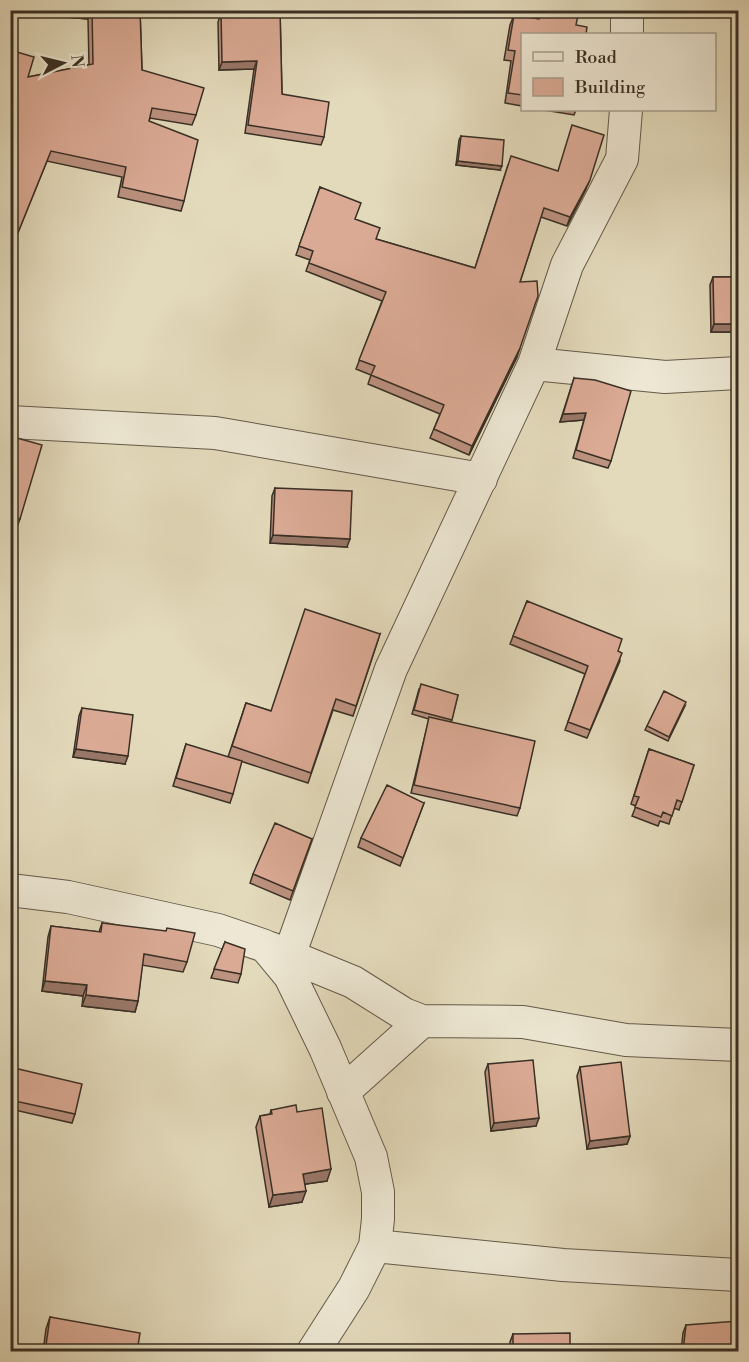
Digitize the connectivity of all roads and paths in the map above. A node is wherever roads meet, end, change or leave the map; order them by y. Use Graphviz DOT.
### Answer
graph roads {
  1 [pos="627,10"];
  2 [pos="627,33"];
  3 [pos="626,111"];
  4 [pos="534,364"];
  5 [pos="738,373"];
  6 [pos="10,422"];
  7 [pos="481,479"];
  8 [pos="10,890"];
  9 [pos="277,951"];
  10 [pos="422,1021"];
  11 [pos="738,1045"];
  12 [pos="344,1092"];
  13 [pos="375,1246"];
  14 [pos="738,1275"];
  15 [pos="313,1352"];
  1 -- 2 [label="street"];
  3 -- 4 [label="street"];
  4 -- 5 [label="street"];
  4 -- 7 [label="street"];
  6 -- 7 [label="street"];
  7 -- 9 [label="street"];
  8 -- 9 [label="street"];
  9 -- 10 [label="street"];
  9 -- 12 [label="street"];
  10 -- 11 [label="street"];
  10 -- 12 [label="street"];
  12 -- 13 [label="street"];
  13 -- 14 [label="street"];
  13 -- 15 [label="street"];
}
